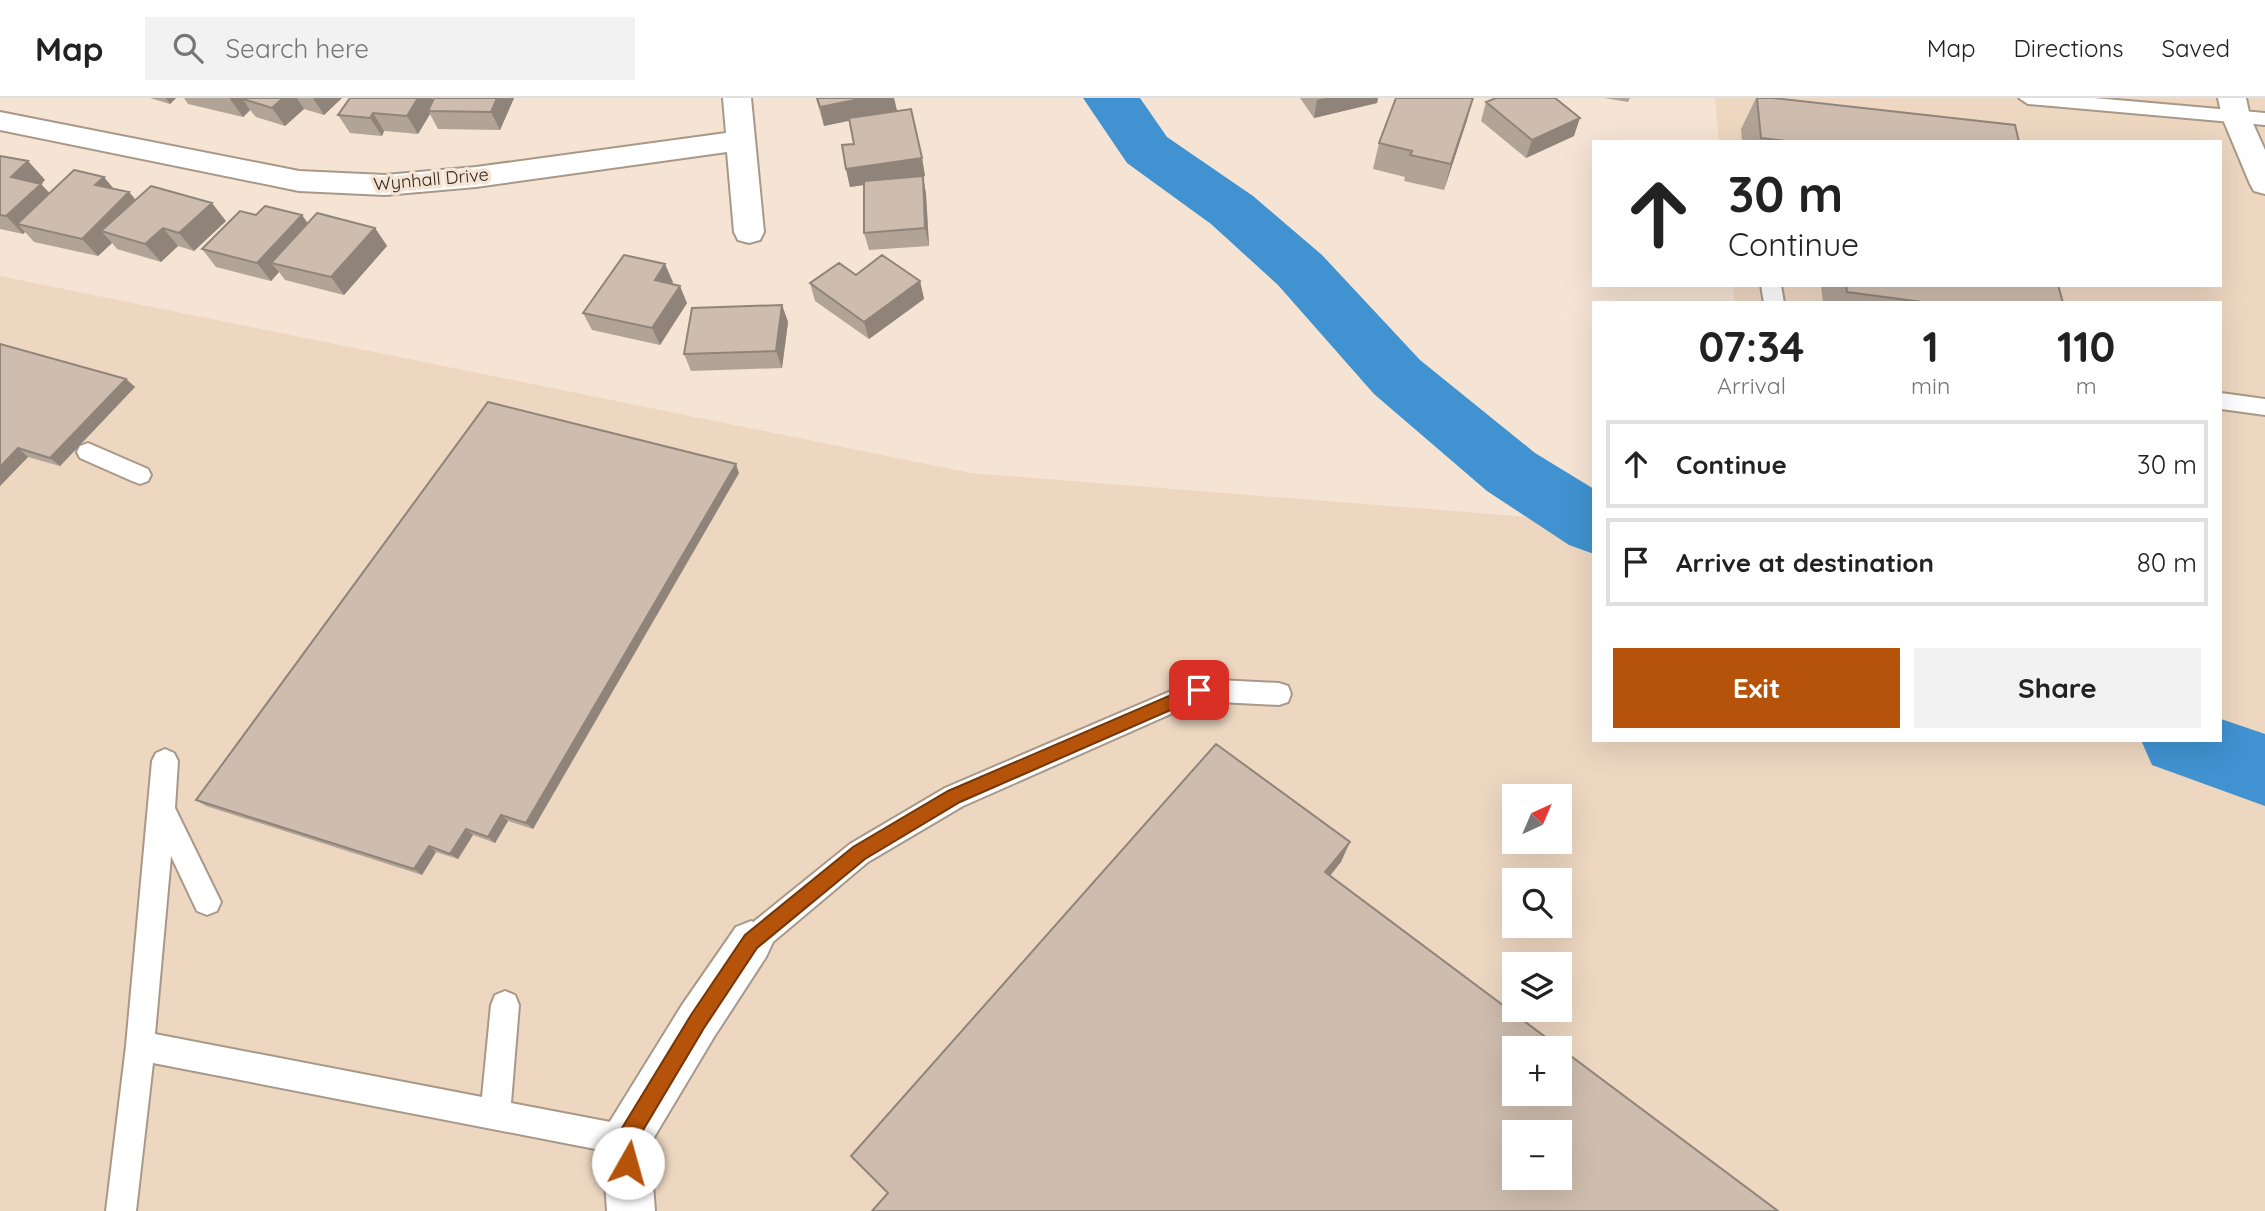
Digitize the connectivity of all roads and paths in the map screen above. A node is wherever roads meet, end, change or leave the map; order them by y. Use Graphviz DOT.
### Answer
graph roads {
  1 [pos="737,98"];
  2 [pos="2028,98"];
  3 [pos="2244,111"];
  4 [pos="0,121"];
  5 [pos="740,141"];
  6 [pos="2265,184"];
  7 [pos="749,232"];
  8 [pos="2222,401"];
  9 [pos="2265,407"];
  10 [pos="88,452"];
  11 [pos="141,475"];
  12 [pos="1279,694"];
  13 [pos="165,761"];
  14 [pos="162,809"];
  15 [pos="207,901"];
  16 [pos="751,942"];
  17 [pos="505,1005"];
  18 [pos="140,1046"];
  19 [pos="495,1112"];
  20 [pos="626,1140"];
  21 [pos="121,1211"];
  22 [pos="631,1211"];
  1 -- 5 [label="street"];
  2 -- 3 [label="lane"];
  3 -- 6 [label="street"];
  4 -- 5 [label="street, Wynhall Drive"];
  5 -- 7 [label="street"];
  8 -- 9 [label="lane"];
  10 -- 11 [label="lane"];
  12 -- 16 [label="lane"];
  13 -- 14 [label="lane"];
  14 -- 15 [label="lane"];
  14 -- 18 [label="lane"];
  16 -- 20 [label="street"];
  17 -- 19 [label="lane"];
  18 -- 19 [label="lane"];
  18 -- 21 [label="lane"];
  19 -- 20 [label="lane"];
  20 -- 22 [label="street"];
}
